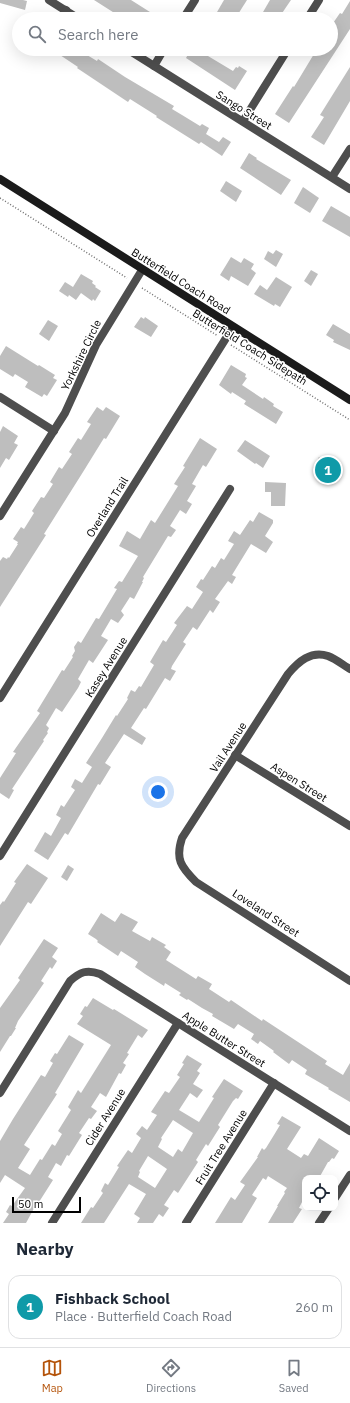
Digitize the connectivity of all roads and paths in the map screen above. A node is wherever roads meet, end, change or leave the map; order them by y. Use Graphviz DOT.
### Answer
graph roads {
  1 [pos="49,0"];
  2 [pos="195,0"];
  3 [pos="319,0"];
  4 [pos="66,10"];
  5 [pos="69,12"];
  6 [pos="187,12"];
  7 [pos="311,12"];
  8 [pos="138,56"];
  9 [pos="160,56"];
  10 [pos="284,56"];
  11 [pos="154,66"];
  12 [pos="243,121"];
  13 [pos="350,149"];
  14 [pos="332,178"];
  15 [pos="0,179"];
  16 [pos="350,189"];
  17 [pos="0,198"];
  18 [pos="142,270"];
  19 [pos="125,277"];
  20 [pos="142,288"];
  21 [pos="233,327"];
  22 [pos="219,337"];
  23 [pos="225,341"];
  24 [pos="0,397"];
  25 [pos="350,400"];
  26 [pos="350,420"];
  27 [pos="54,431"];
  28 [pos="230,489"];
  29 [pos="0,516"];
  30 [pos="350,670"];
  31 [pos="0,698"];
  32 [pos="236,756"];
  33 [pos="350,826"];
  34 [pos="0,856"];
  35 [pos="179,856"];
  36 [pos="350,981"];
  37 [pos="178,1023"];
  38 [pos="274,1083"];
  39 [pos="0,1093"];
  40 [pos="350,1131"];
  41 [pos="350,1175"];
  42 [pos="338,1193"];
  43 [pos="327,1211"];
  44 [pos="52,1223"];
  45 [pos="186,1223"];
  46 [pos="320,1223"];
  1 -- 4 [label="street"];
  2 -- 6 [label="street"];
  3 -- 7 [label="street"];
  4 -- 5 [label="street"];
  8 -- 11 [label="street, Sango Street"];
  9 -- 11 [label="street"];
  10 -- 12 [label="street"];
  11 -- 12 [label="street, Sango Street"];
  12 -- 14 [label="street, Sango Street"];
  13 -- 14 [label="street"];
  14 -- 16 [label="street, Sango Street"];
  15 -- 18 [label="main road, Butterfield Coach Road"];
  17 -- 19 [label="path"];
  18 -- 21 [label="main road, Butterfield Coach Road"];
  18 -- 27 [label="street, Yorkshire Circle"];
  20 -- 22 [label="path, Butterfield Coach Sidepath"];
  21 -- 25 [label="main road, Butterfield Coach Road"];
  21 -- 31 [label="street, Overland Trail"];
  23 -- 26 [label="path, Butterfield Coach Sidepath"];
  24 -- 27 [label="street"];
  27 -- 29 [label="street, Yorkshire Circle"];
  28 -- 34 [label="street, Kasey Avenue"];
  30 -- 32 [label="street, Vail Avenue"];
  32 -- 33 [label="street, Aspen Street"];
  32 -- 35 [label="street, Vail Avenue"];
  35 -- 36 [label="street, Loveland Street"];
  37 -- 38 [label="street, Apple Butter Street"];
  37 -- 39 [label="street, Apple Butter Street"];
  37 -- 44 [label="street, Cider Avenue"];
  38 -- 40 [label="street, Apple Butter Street"];
  38 -- 45 [label="street, Fruit Tree Avenue"];
  41 -- 42 [label="street"];
  43 -- 46 [label="street"];
}
